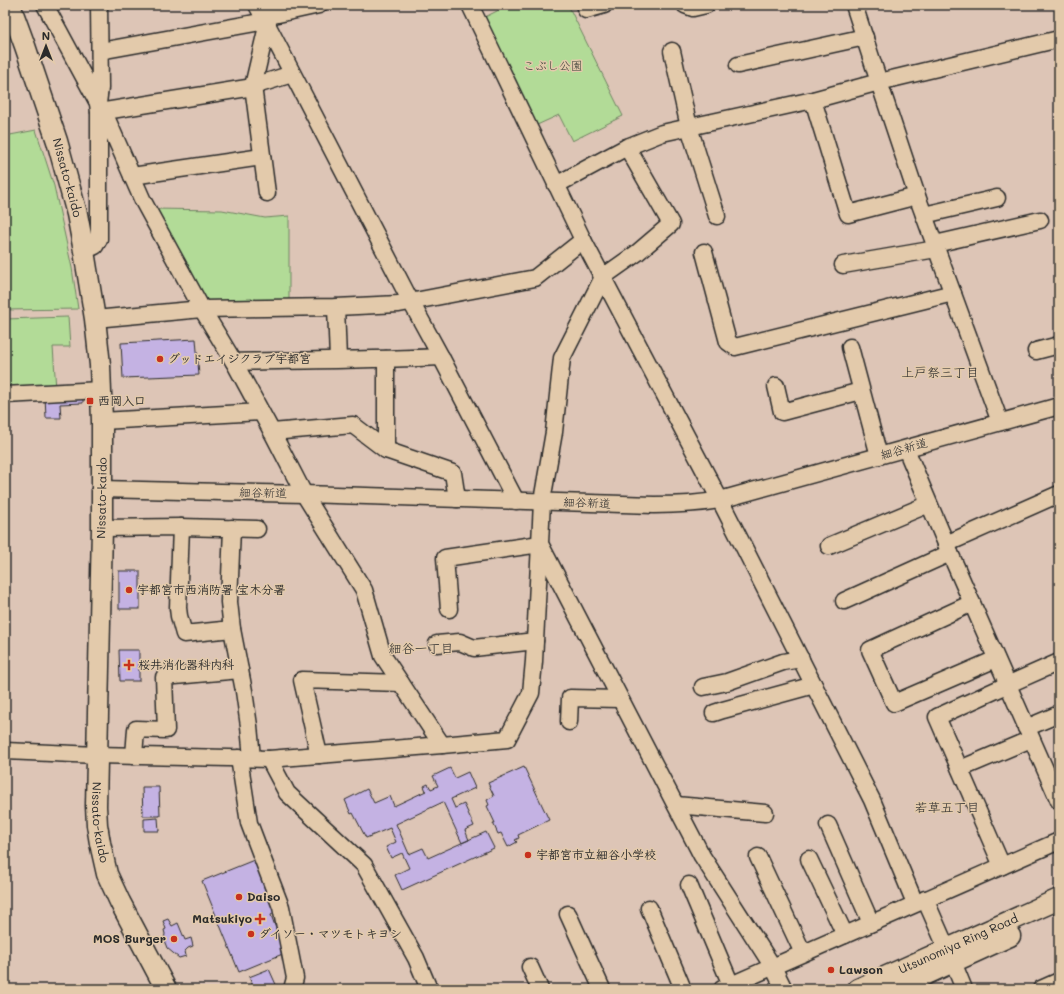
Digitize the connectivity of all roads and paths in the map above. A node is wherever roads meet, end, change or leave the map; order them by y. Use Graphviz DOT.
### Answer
graph roads {
  1 [pos="45,5"];
  2 [pos="99,5"];
  3 [pos="257,5"];
  4 [pos="319,5"];
  5 [pos="470,5"];
  6 [pos="604,5"];
  7 [pos="685,5"];
  8 [pos="706,5"];
  9 [pos="854,5"];
  10 [pos="9,6"];
  11 [pos="586,10"];
  12 [pos="269,17"];
  13 [pos="865,37"];
  14 [pos="1059,39"];
  15 [pos="100,51"];
  16 [pos="672,51"];
  17 [pos="738,65"];
  18 [pos="292,74"];
  19 [pos="879,82"];
  20 [pos="253,86"];
  21 [pos="813,100"];
  22 [pos="100,108"];
  23 [pos="689,127"];
  24 [pos="627,147"];
  25 [pos="262,157"];
  26 [pos="132,176"];
  27 [pos="556,185"];
  28 [pos="267,193"];
  29 [pos="917,196"];
  30 [pos="997,198"];
  31 [pos="924,215"];
  32 [pos="717,216"];
  33 [pos="1040,220"];
  34 [pos="583,240"];
  35 [pos="936,247"];
  36 [pos="84,251"];
  37 [pos="704,252"];
  38 [pos="843,265"];
  39 [pos="603,277"];
  40 [pos="953,293"];
  41 [pos="411,302"];
  42 [pos="336,307"];
  43 [pos="202,309"];
  44 [pos="95,319"];
  45 [pos="1059,345"];
  46 [pos="850,348"];
  47 [pos="1036,351"];
  48 [pos="441,357"];
  49 [pos="338,359"];
  50 [pos="386,359"];
  51 [pos="234,362"];
  52 [pos="776,386"];
  53 [pos="101,390"];
  54 [pos="861,391"];
  55 [pos="5,395"];
  56 [pos="1059,406"];
  57 [pos="261,412"];
  58 [pos="102,421"];
  59 [pos="1000,422"];
  60 [pos="272,432"];
  61 [pos="906,449"];
  62 [pos="386,450"];
  63 [pos="879,456"];
  64 [pos="102,489"];
  65 [pos="304,494"];
  66 [pos="1059,494"];
  67 [pos="457,499"];
  68 [pos="516,500"];
  69 [pos="720,500"];
  70 [pos="542,501"];
  71 [pos="929,504"];
  72 [pos="181,527"];
  73 [pos="102,528"];
  74 [pos="232,528"];
  75 [pos="257,529"];
  76 [pos="540,544"];
  77 [pos="829,546"];
  78 [pos="948,549"];
  79 [pos="844,601"];
  80 [pos="972,603"];
  81 [pos="449,609"];
  82 [pos="232,629"];
  83 [pos="535,641"];
  84 [pos="437,644"];
  85 [pos="801,659"];
  86 [pos="996,659"];
  87 [pos="1059,662"];
  88 [pos="240,670"];
  89 [pos="401,682"];
  90 [pos="814,685"];
  91 [pos="1007,685"];
  92 [pos="703,688"];
  93 [pos="620,699"];
  94 [pos="714,713"];
  95 [pos="1059,714"];
  96 [pos="569,722"];
  97 [pos="1029,733"];
  98 [pos="442,745"];
  99 [pos="5,751"];
  100 [pos="97,755"];
  101 [pos="319,755"];
  102 [pos="134,756"];
  103 [pos="246,758"];
  104 [pos="269,759"];
  105 [pos="960,769"];
  106 [pos="1054,779"];
  107 [pos="1059,801"];
  108 [pos="676,805"];
  109 [pos="765,813"];
  110 [pos="828,825"];
  111 [pos="1059,841"];
  112 [pos="758,857"];
  113 [pos="809,859"];
  114 [pos="1002,866"];
  115 [pos="689,885"];
  116 [pos="1059,890"];
  117 [pos="920,901"];
  118 [pos="649,908"];
  119 [pos="1058,911"];
  120 [pos="1030,913"];
  121 [pos="568,914"];
  122 [pos="871,923"];
  123 [pos="845,935"];
  124 [pos="803,954"];
  125 [pos="950,956"];
  126 [pos="530,967"];
  127 [pos="774,967"];
  128 [pos="1059,981"];
  129 [pos="727,987"];
  130 [pos="166,989"];
  131 [pos="292,989"];
  132 [pos="429,989"];
  133 [pos="540,989"];
  134 [pos="602,989"];
  135 [pos="683,989"];
  136 [pos="784,989"];
  137 [pos="858,989"];
  138 [pos="894,989"];
  139 [pos="964,989"];
  140 [pos="1041,989"];
  1 -- 22 [label="street"];
  2 -- 15 [label="street"];
  3 -- 12 [label="street"];
  4 -- 12 [label="street"];
  5 -- 27 [label="street"];
  6 -- 11 [label="street"];
  7 -- 8 [label="street"];
  9 -- 13 [label="street"];
  10 -- 36 [label="main road, Nissato-kaido"];
  12 -- 15 [label="street"];
  12 -- 18 [label="street"];
  12 -- 20 [label="street"];
  13 -- 17 [label="street"];
  13 -- 19 [label="street"];
  14 -- 19 [label="street"];
  15 -- 22 [label="street"];
  16 -- 23 [label="street"];
  18 -- 20 [label="street"];
  18 -- 41 [label="street"];
  19 -- 21 [label="street"];
  19 -- 29 [label="street"];
  20 -- 22 [label="street"];
  20 -- 25 [label="street"];
  21 -- 23 [label="street"];
  21 -- 29 [label="street"];
  22 -- 26 [label="street"];
  22 -- 36 [label="street"];
  23 -- 24 [label="street"];
  23 -- 32 [label="street"];
  24 -- 27 [label="street"];
  24 -- 39 [label="street"];
  25 -- 26 [label="street"];
  25 -- 28 [label="street"];
  26 -- 43 [label="street"];
  27 -- 34 [label="street"];
  29 -- 31 [label="street"];
  30 -- 31 [label="street"];
  31 -- 35 [label="street"];
  33 -- 35 [label="street"];
  34 -- 39 [label="street"];
  34 -- 41 [label="street"];
  35 -- 38 [label="street"];
  35 -- 40 [label="street"];
  36 -- 44 [label="main road, Nissato-kaido"];
  37 -- 40 [label="street"];
  39 -- 69 [label="street"];
  39 -- 70 [label="street"];
  40 -- 59 [label="street"];
  41 -- 42 [label="street"];
  41 -- 48 [label="street"];
  42 -- 43 [label="street"];
  42 -- 49 [label="street"];
  43 -- 44 [label="street"];
  43 -- 51 [label="street"];
  44 -- 53 [label="main road, Nissato-kaido"];
  45 -- 47 [label="street"];
  46 -- 54 [label="street"];
  48 -- 50 [label="street"];
  48 -- 68 [label="street"];
  49 -- 50 [label="street"];
  49 -- 51 [label="street"];
  50 -- 62 [label="street"];
  51 -- 57 [label="street"];
  52 -- 54 [label="street"];
  53 -- 55 [label="street"];
  53 -- 58 [label="main road, Nissato-kaido"];
  54 -- 63 [label="street"];
  56 -- 59 [label="street, 細谷新道"];
  57 -- 58 [label="street"];
  57 -- 60 [label="street"];
  58 -- 64 [label="main road, Nissato-kaido"];
  59 -- 61 [label="street, 細谷新道"];
  60 -- 62 [label="street"];
  60 -- 65 [label="street"];
  61 -- 63 [label="street, 細谷新道"];
  61 -- 71 [label="street"];
  62 -- 67 [label="street"];
  63 -- 69 [label="street, 細谷新道"];
  64 -- 65 [label="street, 細谷新道"];
  64 -- 73 [label="main road, Nissato-kaido"];
  65 -- 67 [label="street, 細谷新道"];
  65 -- 89 [label="street"];
  66 -- 78 [label="street"];
  67 -- 68 [label="street, 細谷新道"];
  68 -- 70 [label="street, 細谷新道"];
  69 -- 70 [label="street, 細谷新道"];
  69 -- 85 [label="street"];
  70 -- 76 [label="street"];
  71 -- 77 [label="street"];
  71 -- 78 [label="street"];
  72 -- 73 [label="street"];
  72 -- 74 [label="street"];
  72 -- 82 [label="street"];
  73 -- 100 [label="main road, Nissato-kaido"];
  74 -- 75 [label="street"];
  74 -- 82 [label="street"];
  76 -- 81 [label="street"];
  76 -- 83 [label="street"];
  76 -- 93 [label="street"];
  78 -- 79 [label="street"];
  78 -- 80 [label="street"];
  80 -- 86 [label="street"];
  80 -- 86 [label="street"];
  82 -- 88 [label="street"];
  83 -- 84 [label="street"];
  83 -- 98 [label="street"];
  85 -- 90 [label="street"];
  85 -- 92 [label="street"];
  86 -- 91 [label="street"];
  87 -- 91 [label="street"];
  88 -- 102 [label="street"];
  88 -- 103 [label="street"];
  89 -- 98 [label="street"];
  89 -- 101 [label="street"];
  90 -- 94 [label="street"];
  90 -- 117 [label="street"];
  91 -- 97 [label="street"];
  91 -- 105 [label="street"];
  93 -- 96 [label="street"];
  93 -- 108 [label="street"];
  95 -- 97 [label="street"];
  97 -- 105 [label="street"];
  97 -- 106 [label="street"];
  98 -- 101 [label="street"];
  99 -- 100 [label="street"];
  100 -- 102 [label="street"];
  100 -- 130 [label="main road, Nissato-kaido"];
  101 -- 104 [label="street"];
  102 -- 103 [label="street"];
  103 -- 104 [label="street"];
  103 -- 131 [label="street"];
  104 -- 132 [label="street"];
  105 -- 114 [label="street"];
  106 -- 107 [label="street"];
  108 -- 109 [label="street"];
  108 -- 127 [label="street"];
  110 -- 122 [label="street"];
  111 -- 114 [label="street"];
  112 -- 124 [label="street"];
  113 -- 123 [label="street"];
  114 -- 117 [label="street"];
  115 -- 129 [label="street"];
  116 -- 120 [label="main road"];
  117 -- 122 [label="street"];
  117 -- 125 [label="street"];
  118 -- 135 [label="street"];
  119 -- 120 [label="main road, Utsunomiya Ring Road"];
  119 -- 125 [label="main road, Utsunomiya Ring Road"];
  120 -- 125 [label="main road, Utsunomiya Ring Road"];
  121 -- 134 [label="street"];
  122 -- 123 [label="street"];
  123 -- 124 [label="street"];
  124 -- 127 [label="street"];
  125 -- 137 [label="main road, Utsunomiya Ring Road"];
  125 -- 138 [label="main road, Utsunomiya Ring Road"];
  125 -- 139 [label="street"];
  126 -- 133 [label="street"];
  127 -- 129 [label="street"];
  127 -- 136 [label="street"];
  128 -- 140 [label="street"];
}
